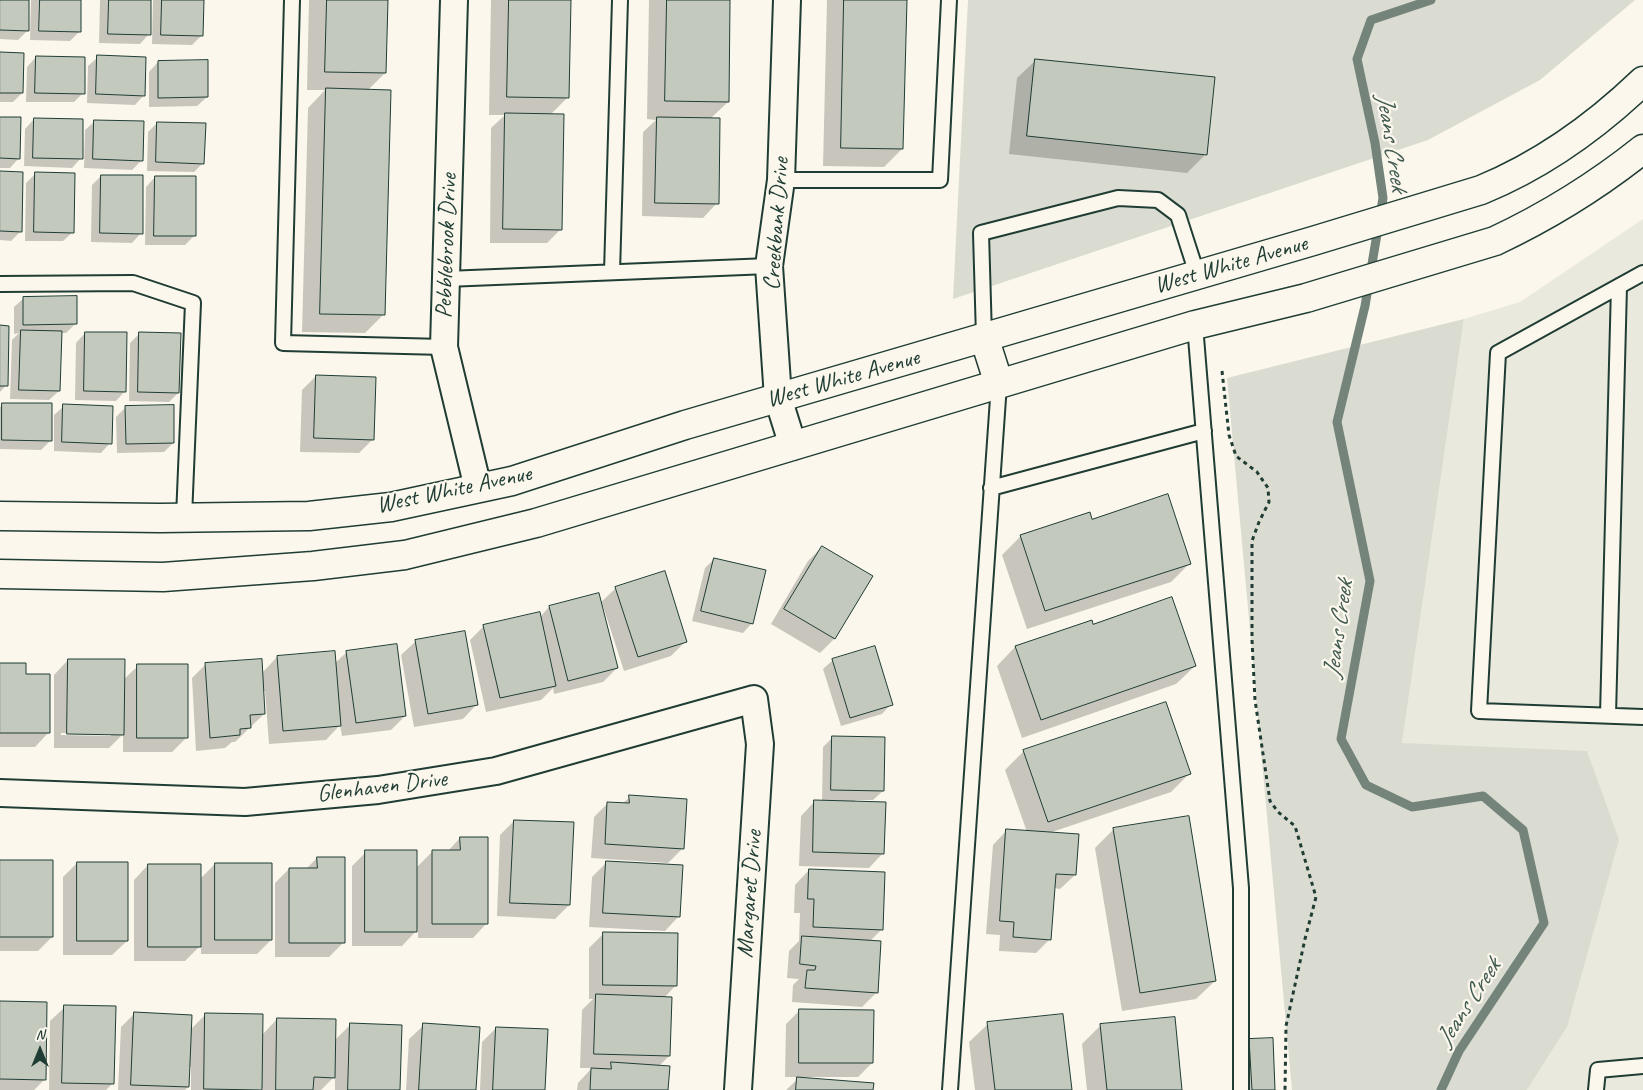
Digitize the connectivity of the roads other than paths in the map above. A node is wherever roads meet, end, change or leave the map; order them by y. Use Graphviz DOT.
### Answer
graph roads {
  1 [pos="292,0"];
  2 [pos="454,0"];
  3 [pos="620,0"];
  4 [pos="787,0"];
  5 [pos="949,0"];
  6 [pos="1643,82"];
  7 [pos="1643,149"];
  8 [pos="781,180"];
  9 [pos="769,266"];
  10 [pos="612,272"];
  11 [pos="1643,273"];
  12 [pos="1197,274"];
  13 [pos="446,279"];
  14 [pos="0,284"];
  15 [pos="1619,286"];
  16 [pos="1196,336"];
  17 [pos="984,337"];
  18 [pos="444,347"];
  19 [pos="999,384"];
  20 [pos="778,398"];
  21 [pos="1204,431"];
  22 [pos="793,446"];
  23 [pos="478,488"];
  24 [pos="991,488"];
  25 [pos="0,516"];
  26 [pos="184,518"];
  27 [pos="0,574"];
  28 [pos="754,699"];
  29 [pos="1608,715"];
  30 [pos="1643,717"];
  31 [pos="0,793"];
  32 [pos="1643,1066"];
  33 [pos="738,1090"];
  34 [pos="950,1090"];
  35 [pos="1242,1090"];
  36 [pos="1596,1090"];
  1 -- 18 [label="lane"];
  2 -- 13 [label="street, Pebblebrook Drive"];
  3 -- 10 [label="lane"];
  4 -- 8 [label="street, Creekbank Drive"];
  5 -- 8 [label="lane"];
  6 -- 12 [label="main road, West White Avenue"];
  7 -- 16 [label="main road, West White Avenue"];
  8 -- 9 [label="street, Creekbank Drive"];
  9 -- 10 [label="lane"];
  9 -- 20 [label="street, Creekbank Drive"];
  10 -- 13 [label="lane"];
  11 -- 15 [label="lane"];
  12 -- 17 [label="main road, West White Avenue"];
  12 -- 17 [label="lane"];
  13 -- 18 [label="street, Pebblebrook Drive"];
  14 -- 26 [label="lane"];
  15 -- 29 [label="lane"];
  15 -- 29 [label="lane"];
  16 -- 19 [label="main road, West White Avenue"];
  16 -- 21 [label="lane"];
  17 -- 19 [label="main road"];
  17 -- 20 [label="main road, West White Avenue"];
  18 -- 23 [label="street, Pebblebrook Drive"];
  19 -- 22 [label="main road, West White Avenue"];
  19 -- 24 [label="lane"];
  20 -- 22 [label="street, Creekbank Drive"];
  20 -- 23 [label="main road, West White Avenue"];
  21 -- 24 [label="lane"];
  21 -- 35 [label="lane"];
  22 -- 27 [label="main road, West White Avenue"];
  23 -- 26 [label="main road, West White Avenue"];
  24 -- 34 [label="lane"];
  25 -- 26 [label="main road, West White Avenue"];
  28 -- 31 [label="street, Glenhaven Drive"];
  28 -- 33 [label="street, Margaret Drive"];
  29 -- 30 [label="lane"];
  32 -- 36 [label="lane"];
}
